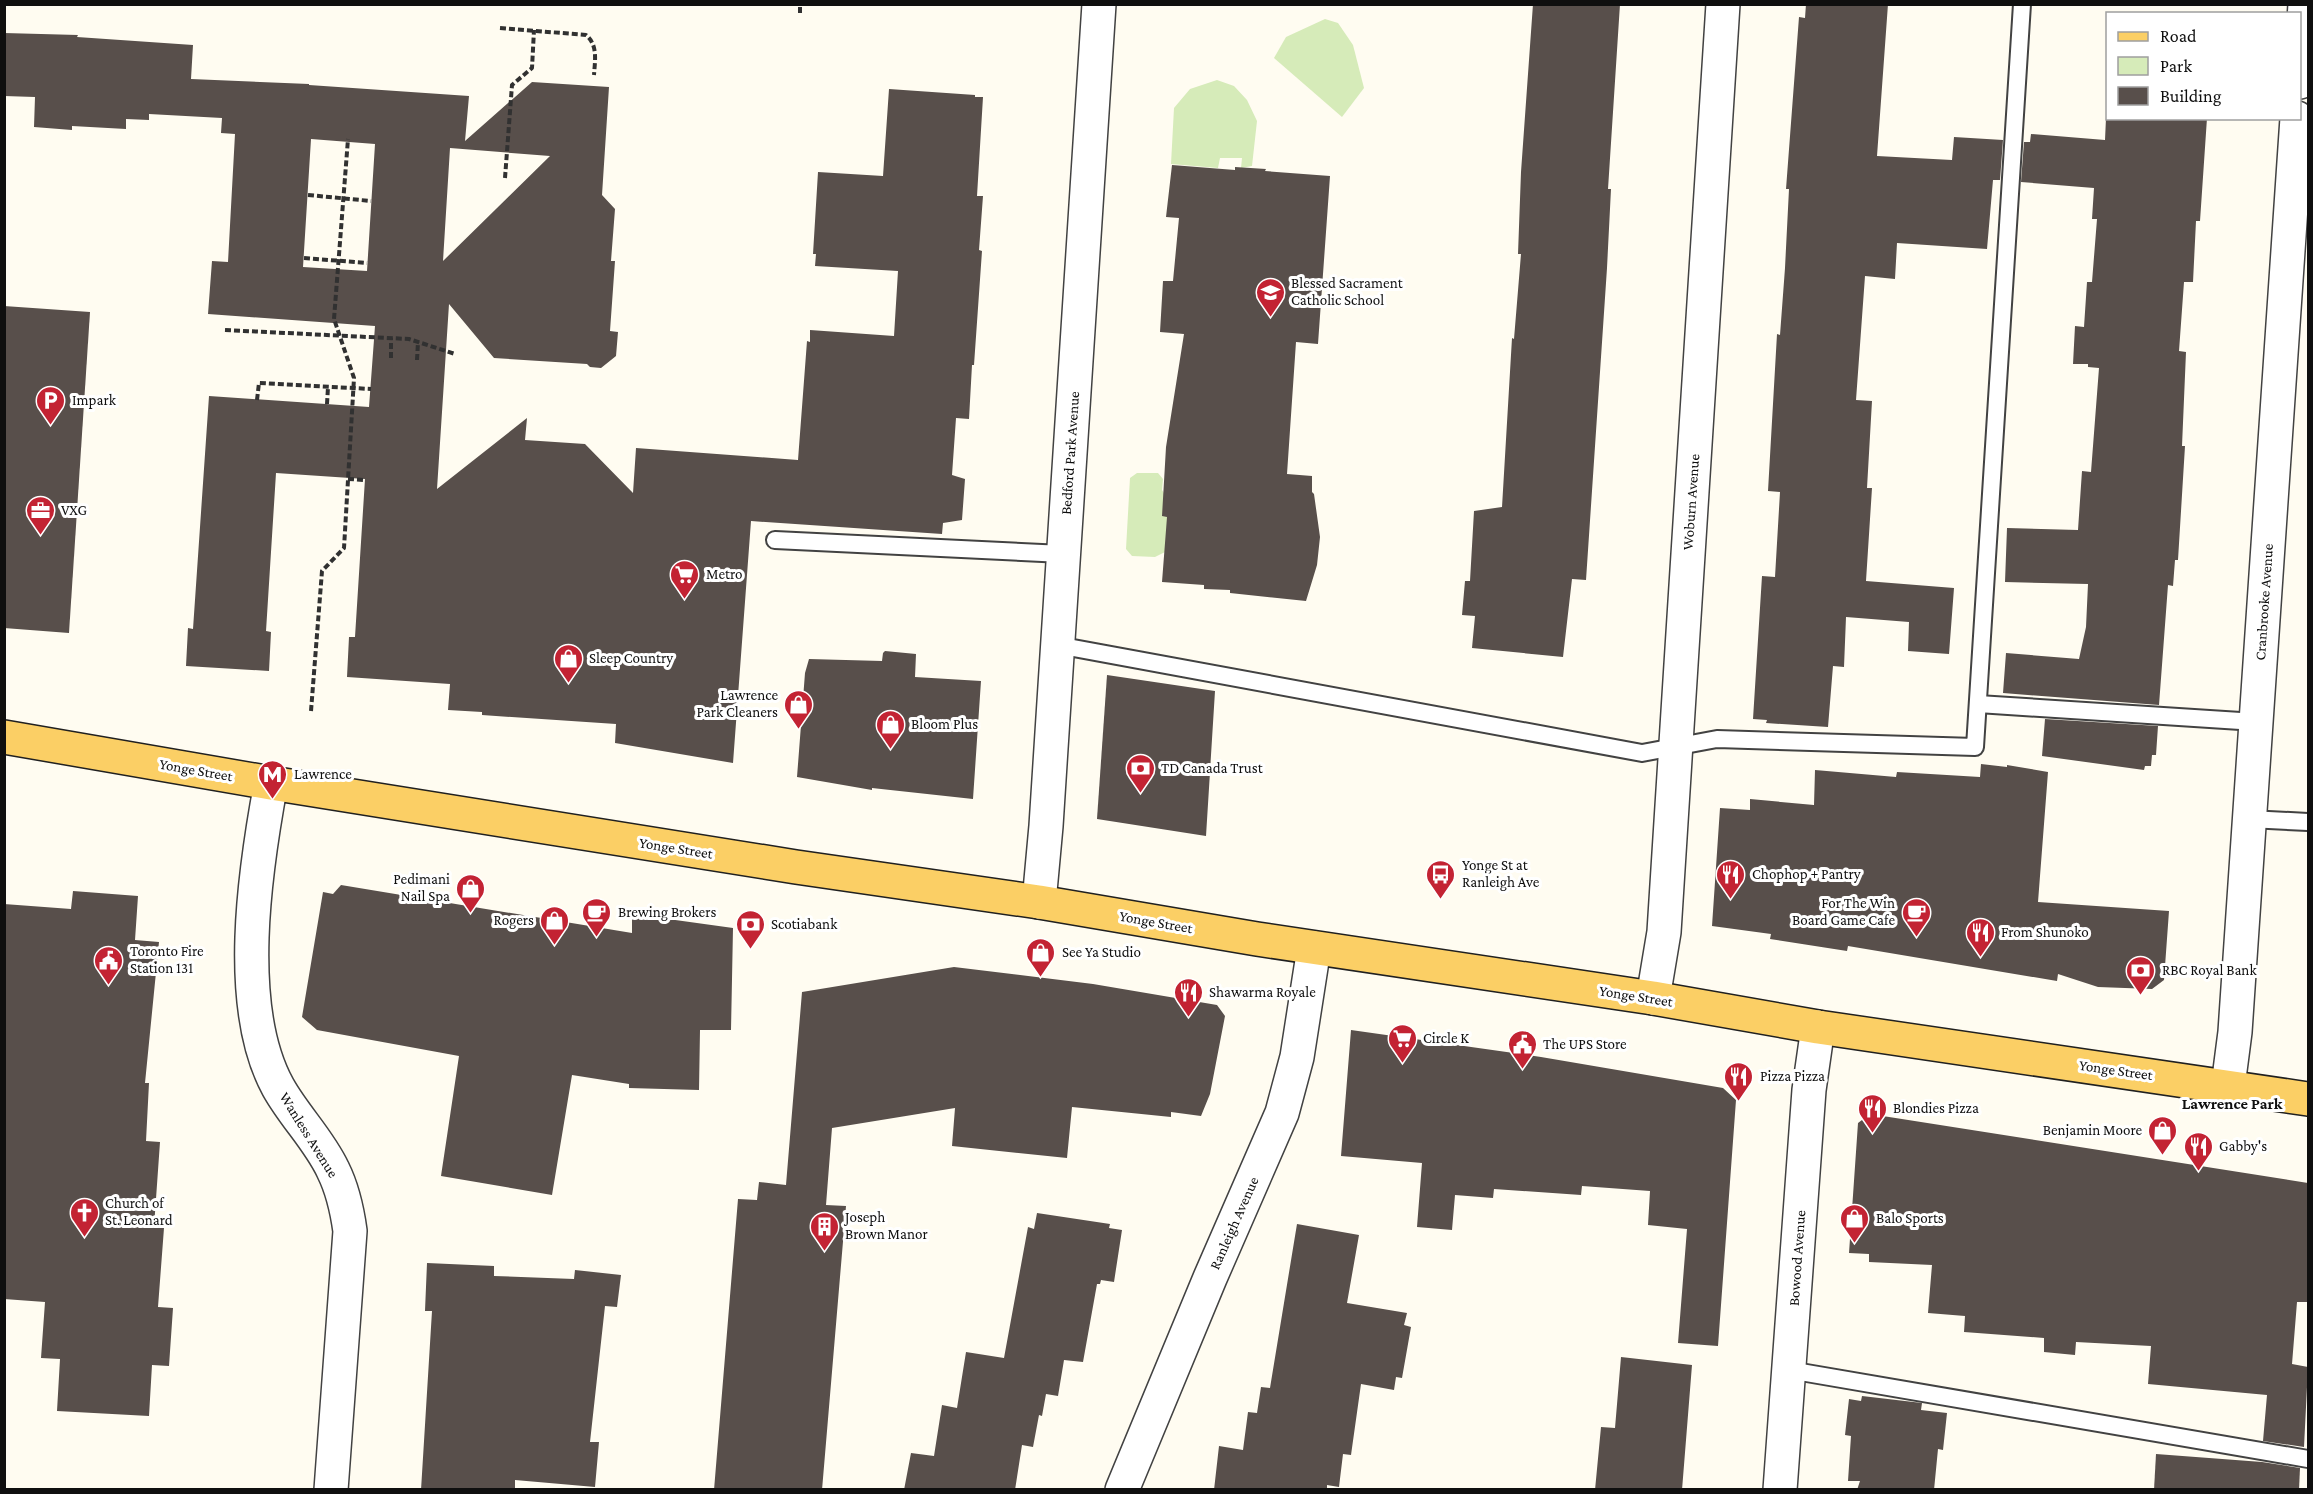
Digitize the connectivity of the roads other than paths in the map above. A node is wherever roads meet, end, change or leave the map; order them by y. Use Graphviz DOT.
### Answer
graph roads {
  1 [pos="1099,4"];
  2 [pos="1723,4"];
  3 [pos="2022,4"];
  4 [pos="2305,4"];
  5 [pos="2301,66"];
  6 [pos="2297,120"];
  7 [pos="775,540"];
  8 [pos="1063,554"];
  9 [pos="1057,645"];
  10 [pos="1978,704"];
  11 [pos="2256,722"];
  12 [pos="4,737"];
  13 [pos="1676,747"];
  14 [pos="271,783"];
  15 [pos="2249,819"];
  16 [pos="2308,822"];
  17 [pos="1039,902"];
  18 [pos="1314,948"];
  19 [pos="1653,998"];
  20 [pos="1818,1028"];
  21 [pos="2228,1086"];
  22 [pos="2308,1099"];
  23 [pos="1789,1370"];
  24 [pos="2308,1459"];
  25 [pos="331,1490"];
  26 [pos="1122,1490"];
  27 [pos="1780,1490"];
  1 -- 8 [label="street, Bedford Park Avenue"];
  2 -- 13 [label="street, Woburn Avenue"];
  3 -- 10 [label="lane"];
  4 -- 5 [label="street"];
  6 -- 11 [label="street, Cranbrooke Avenue"];
  7 -- 8 [label="lane"];
  8 -- 9 [label="street, Bedford Park Avenue"];
  9 -- 13 [label="lane"];
  9 -- 17 [label="street, Bedford Park Avenue"];
  10 -- 11 [label="lane"];
  10 -- 13 [label="lane"];
  11 -- 15 [label="street, Cranbrooke Avenue"];
  12 -- 14 [label="main road, Yonge Street"];
  13 -- 19 [label="street, Woburn Avenue"];
  14 -- 17 [label="main road, Yonge Street"];
  14 -- 25 [label="street, Wanless Avenue"];
  15 -- 16 [label="lane"];
  15 -- 21 [label="street, Cranbrooke Avenue"];
  17 -- 18 [label="main road, Yonge Street"];
  18 -- 19 [label="main road, Yonge Street"];
  18 -- 26 [label="street, Ranleigh Avenue"];
  19 -- 20 [label="main road, Yonge Street"];
  20 -- 21 [label="main road, Yonge Street"];
  20 -- 23 [label="street, Bowood Avenue"];
  21 -- 22 [label="main road, Yonge Street"];
  23 -- 24 [label="lane"];
  23 -- 27 [label="street, Bowood Avenue"];
}
